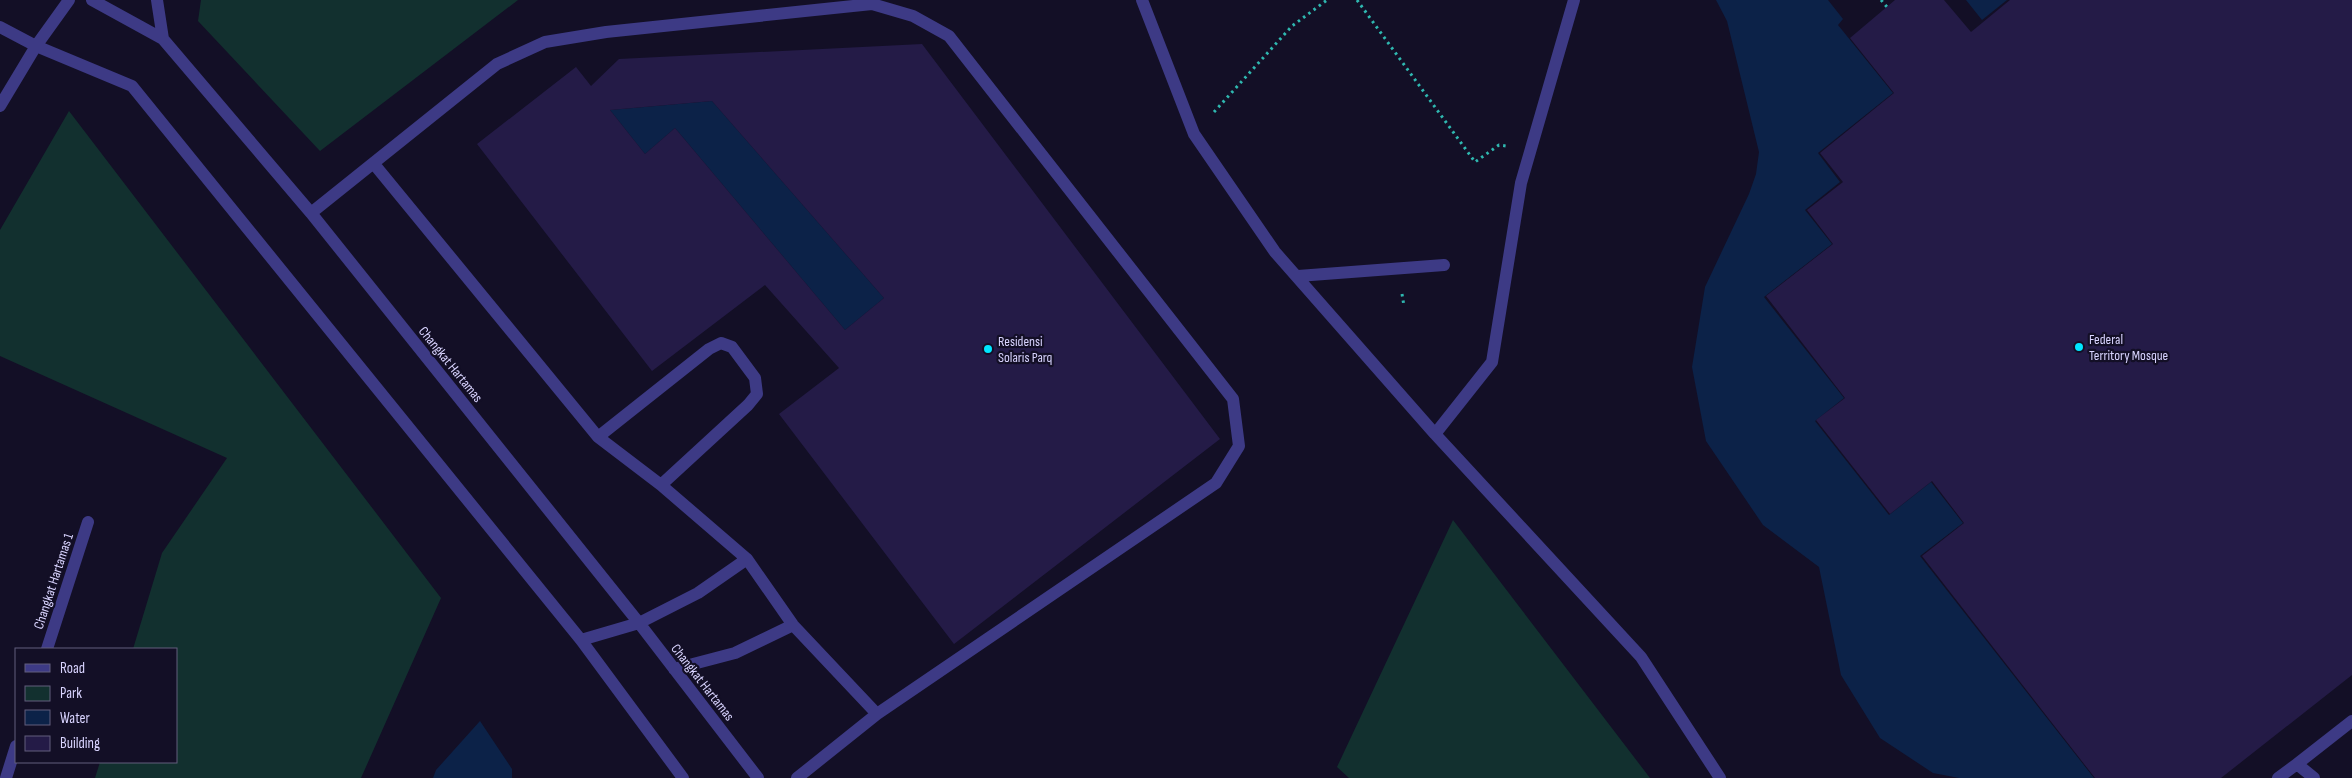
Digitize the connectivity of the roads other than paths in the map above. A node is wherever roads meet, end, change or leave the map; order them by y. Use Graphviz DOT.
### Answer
graph roads {
  1 [pos="69,0"];
  2 [pos="92,0"];
  3 [pos="157,0"];
  4 [pos="1142,0"];
  5 [pos="1574,0"];
  6 [pos="0,27"];
  7 [pos="163,39"];
  8 [pos="36,46"];
  9 [pos="0,106"];
  10 [pos="374,164"];
  11 [pos="311,213"];
  12 [pos="1444,265"];
  13 [pos="1298,276"];
  14 [pos="1435,434"];
  15 [pos="598,437"];
  16 [pos="661,485"];
  17 [pos="88,522"];
  18 [pos="747,559"];
  19 [pos="639,623"];
  20 [pos="794,625"];
  21 [pos="581,640"];
  22 [pos="47,648"];
  23 [pos="674,669"];
  24 [pos="877,714"];
  25 [pos="2352,721"];
  26 [pos="15,749"];
  27 [pos="2296,764"];
  28 [pos="6,778"];
  29 [pos="684,778"];
  30 [pos="758,778"];
  31 [pos="797,778"];
  32 [pos="1720,778"];
  33 [pos="2278,778"];
  34 [pos="2314,778"];
  1 -- 8 [label="street"];
  2 -- 7 [label="street, Changkat Hartamas"];
  3 -- 7 [label="street"];
  4 -- 13 [label="street"];
  5 -- 14 [label="street"];
  6 -- 8 [label="street"];
  7 -- 11 [label="street, Changkat Hartamas"];
  8 -- 9 [label="street"];
  8 -- 21 [label="street"];
  10 -- 11 [label="street"];
  10 -- 15 [label="street"];
  10 -- 24 [label="street"];
  11 -- 19 [label="street, Changkat Hartamas"];
  12 -- 13 [label="street"];
  13 -- 14 [label="street"];
  14 -- 32 [label="street"];
  15 -- 16 [label="street"];
  15 -- 16 [label="street"];
  16 -- 18 [label="street"];
  17 -- 22 [label="street, Changkat Hartamas 1"];
  18 -- 19 [label="street"];
  18 -- 20 [label="street"];
  19 -- 21 [label="street"];
  19 -- 23 [label="street, Changkat Hartamas"];
  20 -- 23 [label="street"];
  20 -- 24 [label="street"];
  21 -- 29 [label="street"];
  23 -- 30 [label="street, Changkat Hartamas"];
  24 -- 31 [label="street"];
  25 -- 27 [label="street"];
  26 -- 28 [label="street"];
  27 -- 33 [label="street"];
  27 -- 34 [label="street"];
}
